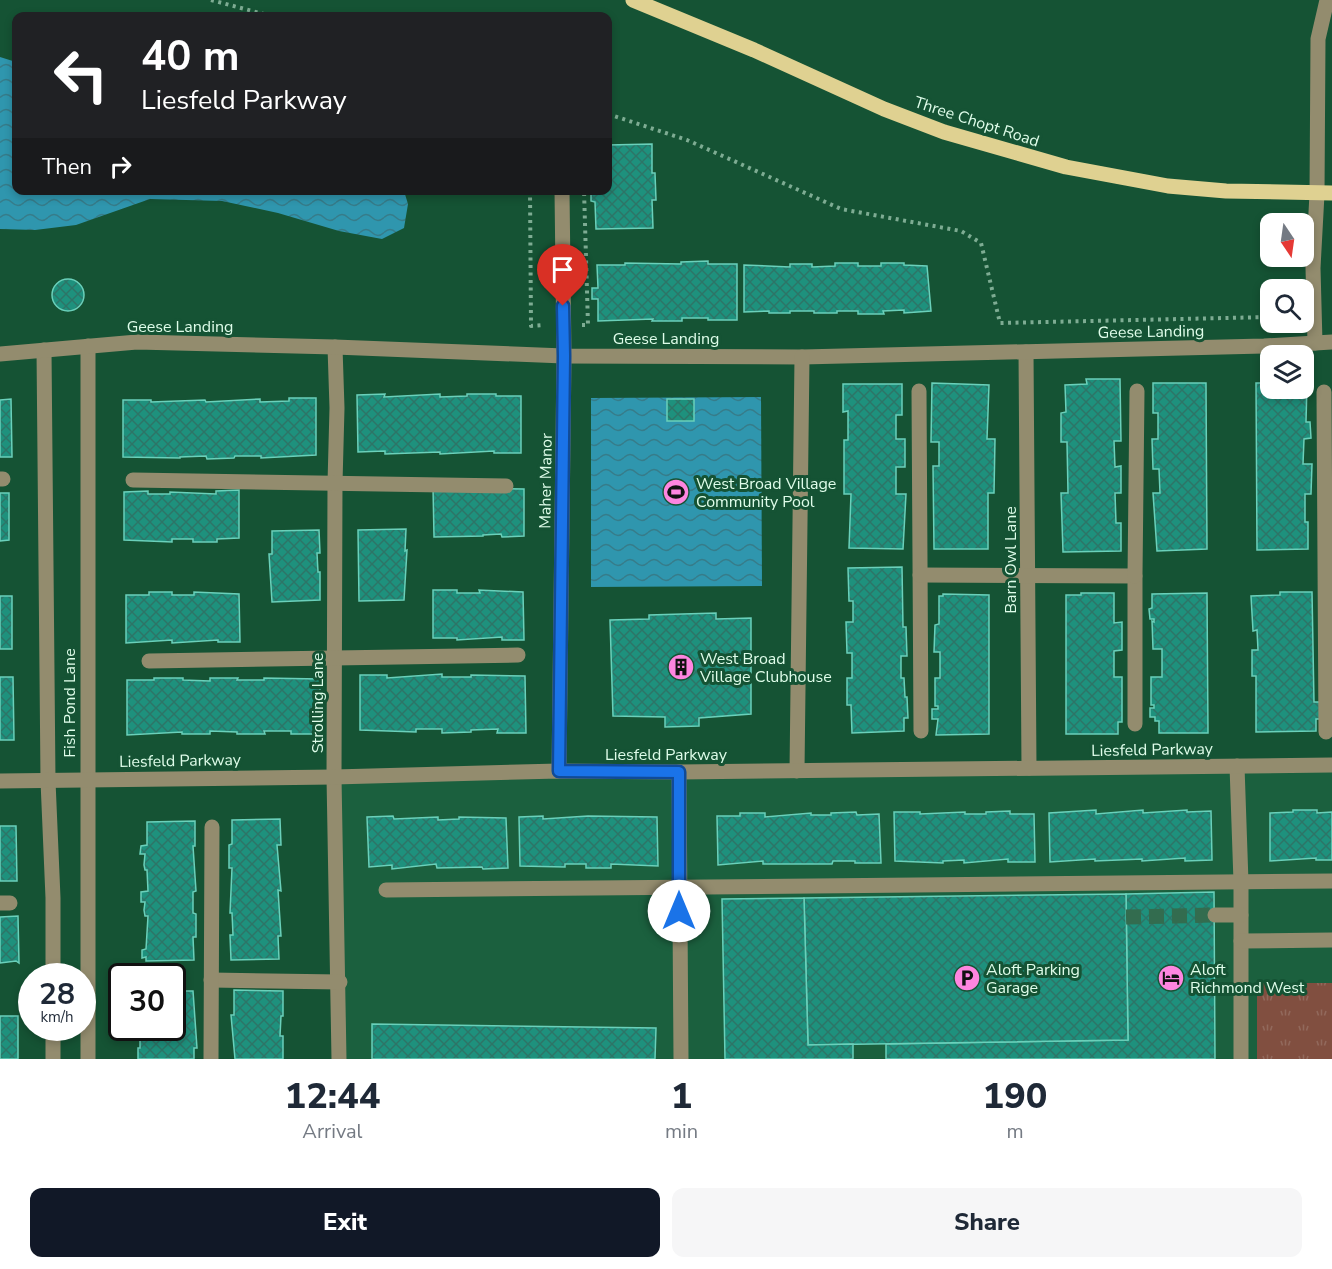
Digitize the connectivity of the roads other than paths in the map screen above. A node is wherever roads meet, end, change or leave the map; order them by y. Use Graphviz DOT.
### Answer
graph roads {
  1 [pos="633,0"];
  2 [pos="1327,0"];
  3 [pos="1325,194"];
  4 [pos="562,195"];
  5 [pos="1332,342"];
  6 [pos="1315,344"];
  7 [pos="88,346"];
  8 [pos="335,347"];
  9 [pos="44,350"];
  10 [pos="1026,352"];
  11 [pos="0,354"];
  12 [pos="564,356"];
  13 [pos="801,357"];
  14 [pos="919,391"];
  15 [pos="1137,391"];
  16 [pos="1324,392"];
  17 [pos="133,480"];
  18 [pos="335,483"];
  19 [pos="506,486"];
  20 [pos="920,575"];
  21 [pos="1028,575"];
  22 [pos="1136,576"];
  23 [pos="1329,576"];
  24 [pos="518,655"];
  25 [pos="335,658"];
  26 [pos="149,660"];
  27 [pos="1135,724"];
  28 [pos="921,731"];
  29 [pos="1326,732"];
  30 [pos="1332,765"];
  31 [pos="1238,766"];
  32 [pos="1029,768"];
  33 [pos="559,771"];
  34 [pos="797,771"];
  35 [pos="679,772"];
  36 [pos="334,777"];
  37 [pos="87,780"];
  38 [pos="0,781"];
  39 [pos="48,781"];
  40 [pos="212,827"];
  41 [pos="1332,881"];
  42 [pos="1241,882"];
  43 [pos="831,886"];
  44 [pos="679,887"];
  45 [pos="386,890"];
  46 [pos="812,899"];
  47 [pos="1215,915"];
  48 [pos="1241,915"];
  49 [pos="1332,940"];
  50 [pos="1241,941"];
  51 [pos="53,963"];
  52 [pos="212,980"];
  53 [pos="340,982"];
  54 [pos="53,1041"];
  55 [pos="53,1059"];
  56 [pos="88,1059"];
  57 [pos="211,1059"];
  58 [pos="339,1059"];
  59 [pos="681,1059"];
  60 [pos="1241,1059"];
  1 -- 3 [label="main road, Three Chopt Road"];
  2 -- 3 [label="street"];
  3 -- 6 [label="street"];
  4 -- 12 [label="street, Maher Manor"];
  5 -- 6 [label="street, Geese Landing"];
  6 -- 10 [label="street, Geese Landing"];
  7 -- 8 [label="street, Geese Landing"];
  7 -- 9 [label="street, Geese Landing"];
  7 -- 37 [label="street, Fish Pond Lane"];
  8 -- 12 [label="street, Geese Landing"];
  8 -- 18 [label="street, Strolling Lane"];
  9 -- 11 [label="street, Geese Landing"];
  9 -- 39 [label="street, Fish Pond Lane"];
  10 -- 13 [label="street, Geese Landing"];
  10 -- 21 [label="street, Barn Owl Lane"];
  12 -- 13 [label="street, Geese Landing"];
  12 -- 33 [label="street, Maher Manor"];
  13 -- 34 [label="street"];
  14 -- 20 [label="street"];
  15 -- 22 [label="street"];
  16 -- 23 [label="street"];
  17 -- 18 [label="street"];
  18 -- 19 [label="street"];
  18 -- 25 [label="street, Strolling Lane"];
  20 -- 21 [label="street"];
  20 -- 28 [label="street"];
  21 -- 22 [label="street"];
  21 -- 32 [label="street, Barn Owl Lane"];
  22 -- 27 [label="street"];
  23 -- 29 [label="street"];
  24 -- 25 [label="street"];
  25 -- 26 [label="street"];
  25 -- 36 [label="street, Strolling Lane"];
  30 -- 31 [label="street, Liesfeld Parkway"];
  31 -- 32 [label="street, Liesfeld Parkway"];
  31 -- 42 [label="street"];
  32 -- 34 [label="street, Liesfeld Parkway"];
  33 -- 35 [label="street, Liesfeld Parkway"];
  33 -- 36 [label="street, Liesfeld Parkway"];
  34 -- 35 [label="street, Liesfeld Parkway"];
  35 -- 44 [label="street"];
  36 -- 37 [label="street, Liesfeld Parkway"];
  36 -- 53 [label="street, Strolling Lane"];
  37 -- 39 [label="street, Liesfeld Parkway"];
  37 -- 56 [label="street, Fish Pond Lane"];
  38 -- 39 [label="street, Liesfeld Parkway"];
  39 -- 51 [label="street, Fish Pond Lane"];
  40 -- 52 [label="street"];
  41 -- 42 [label="street"];
  42 -- 43 [label="street"];
  42 -- 48 [label="street"];
  43 -- 44 [label="street"];
  43 -- 46 [label="street"];
  44 -- 45 [label="street"];
  44 -- 59 [label="street"];
  47 -- 48 [label="street"];
  48 -- 50 [label="street"];
  49 -- 50 [label="street"];
  50 -- 60 [label="street"];
  52 -- 53 [label="street"];
  52 -- 57 [label="street"];
  53 -- 58 [label="street, Strolling Lane"];
  54 -- 55 [label="street"];
}
